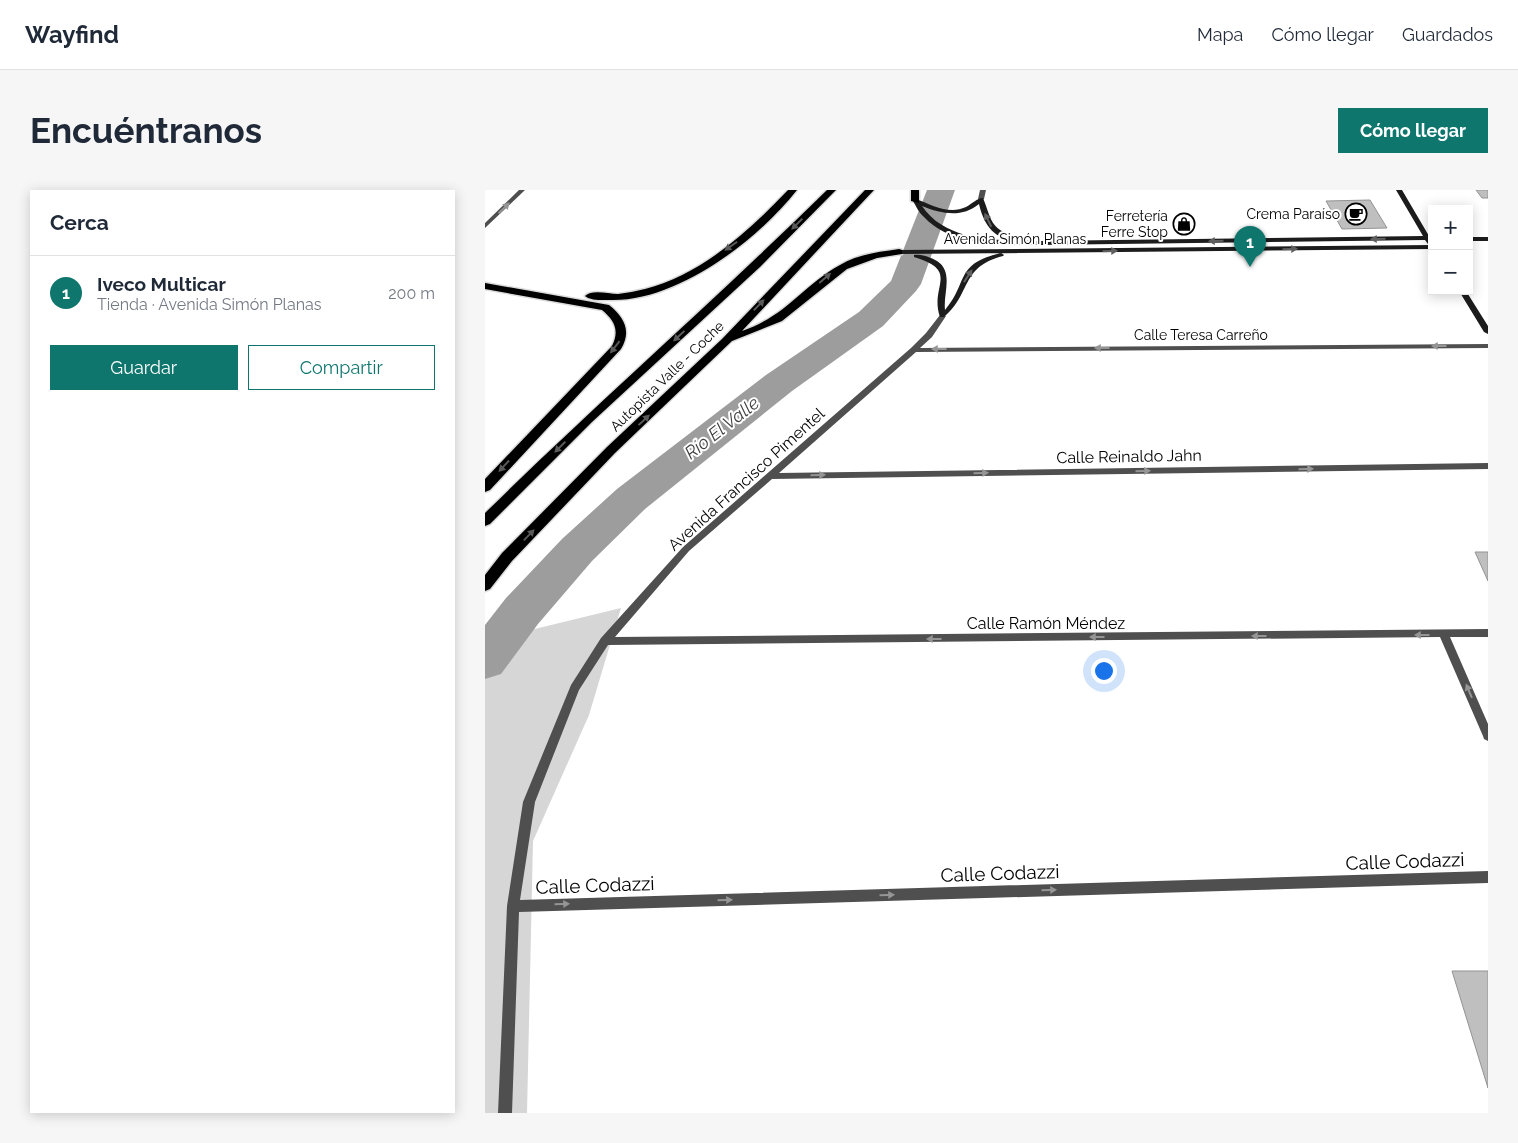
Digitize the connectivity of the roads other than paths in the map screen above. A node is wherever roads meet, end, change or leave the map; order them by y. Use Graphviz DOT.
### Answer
graph roads {
  1 [pos="522,190"];
  2 [pos="793,190"];
  3 [pos="832,190"];
  4 [pos="871,190"];
  5 [pos="915,190"];
  6 [pos="983,190"];
  7 [pos="1399,190"];
  8 [pos="981,199"];
  9 [pos="916,201"];
  10 [pos="485,226"];
  11 [pos="1428,236"];
  12 [pos="1428,238"];
  13 [pos="1473,238"];
  14 [pos="1488,239"];
  15 [pos="1037,243"];
  16 [pos="1428,246"];
  17 [pos="899,252"];
  18 [pos="1009,252"];
  19 [pos="485,279"];
  20 [pos="485,286"];
  21 [pos="1465,295"];
  22 [pos="942,316"];
  23 [pos="1488,332"];
  24 [pos="726,341"];
  25 [pos="1488,346"];
  26 [pos="915,350"];
  27 [pos="1488,466"];
  28 [pos="769,476"];
  29 [pos="485,487"];
  30 [pos="485,522"];
  31 [pos="507,557"];
  32 [pos="485,576"];
  33 [pos="485,584"];
  34 [pos="1488,633"];
  35 [pos="1444,635"];
  36 [pos="605,641"];
  37 [pos="1488,736"];
  38 [pos="1488,877"];
  39 [pos="513,906"];
  40 [pos="505,1113"];
  10 -- 1 [label="street, one-way"];
  2 -- 19 [label="highway, one-way"];
  3 -- 30 [label="highway, Autopista Valle - Coche, one-way"];
  24 -- 4 [label="highway, Autopista Valle - Coche, one-way"];
  5 -- 9 [label="highway"];
  6 -- 8 [label="street"];
  7 -- 11 [label="street"];
  8 -- 9 [label="street"];
  15 -- 8 [label="street, one-way"];
  9 -- 15 [label="street, Avenida Simón Planas"];
  12 -- 15 [label="street, Avenida Simón Planas, one-way"];
  13 -- 14 [label="street"];
  18 -- 16 [label="street, Avenida Simón Planas, one-way"];
  17 -- 18 [label="street, Avenida Simón Planas"];
  17 -- 22 [label="street"];
  24 -- 17 [label="highway, one-way"];
  22 -- 18 [label="street, one-way"];
  20 -- 29 [label="highway, one-way"];
  21 -- 23 [label="street"];
  22 -- 26 [label="street, Avenida Francisco Pimentel"];
  31 -- 24 [label="highway, Autopista Valle - Coche, one-way"];
  25 -- 26 [label="street, Calle Teresa Carreño, one-way"];
  26 -- 28 [label="street, Avenida Francisco Pimentel"];
  28 -- 27 [label="street, Calle Reinaldo Jahn, one-way"];
  28 -- 36 [label="street, Avenida Francisco Pimentel"];
  31 -- 32 [label="highway"];
  31 -- 33 [label="highway, Autopista Valle - Coche"];
  34 -- 35 [label="street, Calle Ramón Méndez"];
  35 -- 36 [label="street, Calle Ramón Méndez, one-way"];
  37 -- 35 [label="street, one-way"];
  36 -- 39 [label="street, Avenida Francisco Pimentel"];
  39 -- 38 [label="street, Calle Codazzi, one-way"];
  39 -- 40 [label="street, Avenida Francisco Pimentel"];
}
